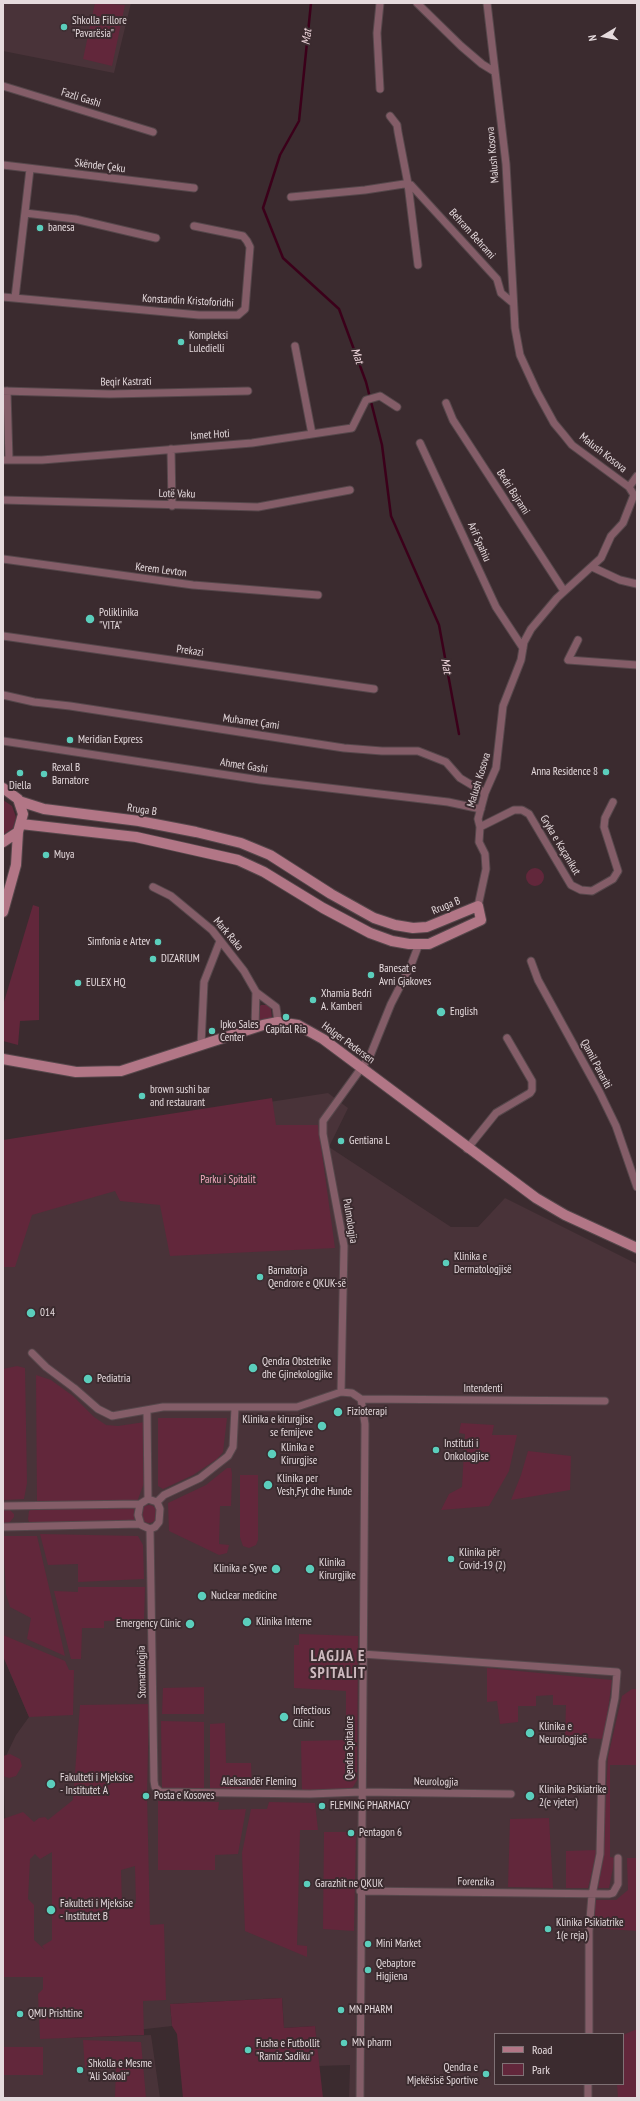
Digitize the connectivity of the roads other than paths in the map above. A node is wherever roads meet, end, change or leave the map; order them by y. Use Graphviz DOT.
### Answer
graph roads {
  1 [pos="380,3"];
  2 [pos="417,3"];
  3 [pos="487,3"];
  4 [pos="495,72"];
  5 [pos="3,86"];
  6 [pos="380,89"];
  7 [pos="390,116"];
  8 [pos="153,132"];
  9 [pos="3,165"];
  10 [pos="30,169"];
  11 [pos="408,184"];
  12 [pos="194,188"];
  13 [pos="291,198"];
  14 [pos="25,213"];
  15 [pos="194,226"];
  16 [pos="156,238"];
  17 [pos="418,266"];
  18 [pos="3,297"];
  19 [pos="15,298"];
  20 [pos="514,303"];
  21 [pos="295,346"];
  22 [pos="5,391"];
  23 [pos="248,391"];
  24 [pos="446,403"];
  25 [pos="397,407"];
  26 [pos="312,434"];
  27 [pos="420,443"];
  28 [pos="171,449"];
  29 [pos="6,460"];
  30 [pos="637,476"];
  31 [pos="350,490"];
  32 [pos="633,490"];
  33 [pos="3,500"];
  34 [pos="172,506"];
  35 [pos="3,559"];
  36 [pos="592,567"];
  37 [pos="637,584"];
  38 [pos="564,591"];
  39 [pos="318,595"];
  40 [pos="3,636"];
  41 [pos="578,640"];
  42 [pos="523,648"];
  43 [pos="637,665"];
  44 [pos="374,688"];
  45 [pos="3,695"];
  46 [pos="3,740"];
  47 [pos="3,788"];
  48 [pos="485,792"];
  49 [pos="19,801"];
  50 [pos="613,802"];
  51 [pos="481,809"];
  52 [pos="480,826"];
  53 [pos="19,828"];
  54 [pos="3,842"];
  55 [pos="153,887"];
  56 [pos="478,906"];
  57 [pos="3,912"];
  58 [pos="220,941"];
  59 [pos="419,944"];
  60 [pos="531,961"];
  61 [pos="256,992"];
  62 [pos="278,1022"];
  63 [pos="255,1027"];
  64 [pos="507,1038"];
  65 [pos="201,1045"];
  66 [pos="3,1060"];
  67 [pos="362,1068"];
  68 [pos="467,1149"];
  69 [pos="636,1183"];
  70 [pos="637,1248"];
  71 [pos="32,1353"];
  72 [pos="341,1392"];
  73 [pos="361,1399"];
  74 [pos="605,1401"];
  75 [pos="235,1408"];
  76 [pos="147,1410"];
  77 [pos="148,1499"];
  78 [pos="157,1502"];
  79 [pos="140,1504"];
  80 [pos="3,1506"];
  81 [pos="140,1524"];
  82 [pos="3,1526"];
  83 [pos="150,1529"];
  84 [pos="362,1654"];
  85 [pos="158,1790"];
  86 [pos="361,1792"];
  87 [pos="510,1794"];
  88 [pos="618,1858"];
  89 [pos="360,1891"];
  90 [pos="592,1894"];
  91 [pos="589,2033"];
  92 [pos="588,2085"];
  93 [pos="360,2098"];
  94 [pos="588,2098"];
  1 -- 6 [label="street"];
  2 -- 4 [label="street"];
  3 -- 4 [label="street, Malush Kosova"];
  4 -- 20 [label="street, Malush Kosova"];
  5 -- 8 [label="street, Fazli Gashi"];
  7 -- 11 [label="street"];
  9 -- 10 [label="street, Skënder Çeku"];
  10 -- 12 [label="street, Skënder Çeku"];
  10 -- 14 [label="street"];
  11 -- 13 [label="street"];
  11 -- 17 [label="street"];
  11 -- 20 [label="street, Behram Behrami"];
  14 -- 16 [label="street"];
  14 -- 19 [label="street"];
  15 -- 19 [label="street, Konstandin Kristoforidhi"];
  18 -- 19 [label="street, Konstandin Kristoforidhi"];
  20 -- 32 [label="street, Malush Kosova"];
  21 -- 26 [label="street"];
  22 -- 23 [label="street, Beqir Kastrati"];
  22 -- 29 [label="street"];
  24 -- 38 [label="street, Bedri Bajrami"];
  25 -- 26 [label="street, Ismet Hoti"];
  26 -- 28 [label="street, Ismet Hoti"];
  27 -- 42 [label="street, Arif Spahiu"];
  28 -- 29 [label="street, Ismet Hoti"];
  28 -- 34 [label="street"];
  30 -- 32 [label="street"];
  31 -- 34 [label="street, Lotë Vaku"];
  32 -- 36 [label="street, Malush Kosova"];
  33 -- 34 [label="street, Lotë Vaku"];
  35 -- 39 [label="street, Kerem Levton"];
  36 -- 37 [label="street"];
  36 -- 38 [label="street, Malush Kosova"];
  38 -- 42 [label="street, Malush Kosova"];
  40 -- 44 [label="street, Prekazi"];
  41 -- 43 [label="street"];
  42 -- 48 [label="street, Malush Kosova"];
  45 -- 48 [label="street, Muhamet Çami"];
  46 -- 51 [label="street, Ahmet Gashi"];
  47 -- 49 [label="main road"];
  48 -- 51 [label="street, Malush Kosova"];
  49 -- 53 [label="main road"];
  49 -- 56 [label="main road, Rruga B"];
  50 -- 52 [label="street, Gryka e Kaçanikut"];
  51 -- 52 [label="street, Malush Kosova"];
  52 -- 56 [label="street, Malush Kosova"];
  53 -- 54 [label="main road"];
  53 -- 57 [label="main road"];
  53 -- 59 [label="main road, Rruga B"];
  55 -- 58 [label="street, Mark Raka"];
  56 -- 59 [label="main road, Rruga B"];
  58 -- 61 [label="street, Mark Raka"];
  58 -- 65 [label="street"];
  59 -- 67 [label="street"];
  60 -- 69 [label="street, Qamil Panariti"];
  61 -- 62 [label="street, Mark Raka"];
  61 -- 63 [label="street"];
  62 -- 63 [label="main road, Holger Pedersen"];
  62 -- 67 [label="main road, Holger Pedersen"];
  63 -- 65 [label="main road, Holger Pedersen"];
  64 -- 68 [label="street"];
  65 -- 66 [label="main road, Holger Pedersen"];
  67 -- 68 [label="main road, Holger Pedersen"];
  67 -- 72 [label="street, Pulmologjia"];
  68 -- 70 [label="main road, Holger Pedersen"];
  71 -- 76 [label="street"];
  72 -- 73 [label="street"];
  72 -- 75 [label="street"];
  73 -- 74 [label="street, Intendenti"];
  73 -- 84 [label="street, Qendra Spitalore"];
  75 -- 76 [label="street"];
  75 -- 78 [label="street"];
  76 -- 77 [label="street"];
  77 -- 78 [label="street"];
  77 -- 79 [label="street"];
  78 -- 83 [label="street"];
  79 -- 80 [label="street"];
  79 -- 81 [label="street"];
  81 -- 82 [label="street"];
  81 -- 83 [label="street"];
  83 -- 85 [label="street, Stomatologjia"];
  84 -- 86 [label="street, Qendra Spitalore"];
  84 -- 90 [label="street"];
  85 -- 86 [label="street, Aleksandër Fleming"];
  86 -- 87 [label="street, Neurologjia"];
  86 -- 89 [label="street, Qendra Spitalore"];
  88 -- 90 [label="street, Forenzika"];
  89 -- 90 [label="street, Forenzika"];
  89 -- 93 [label="street, Qendra Spitalore"];
  90 -- 91 [label="street"];
  92 -- 94 [label="street"];
}
